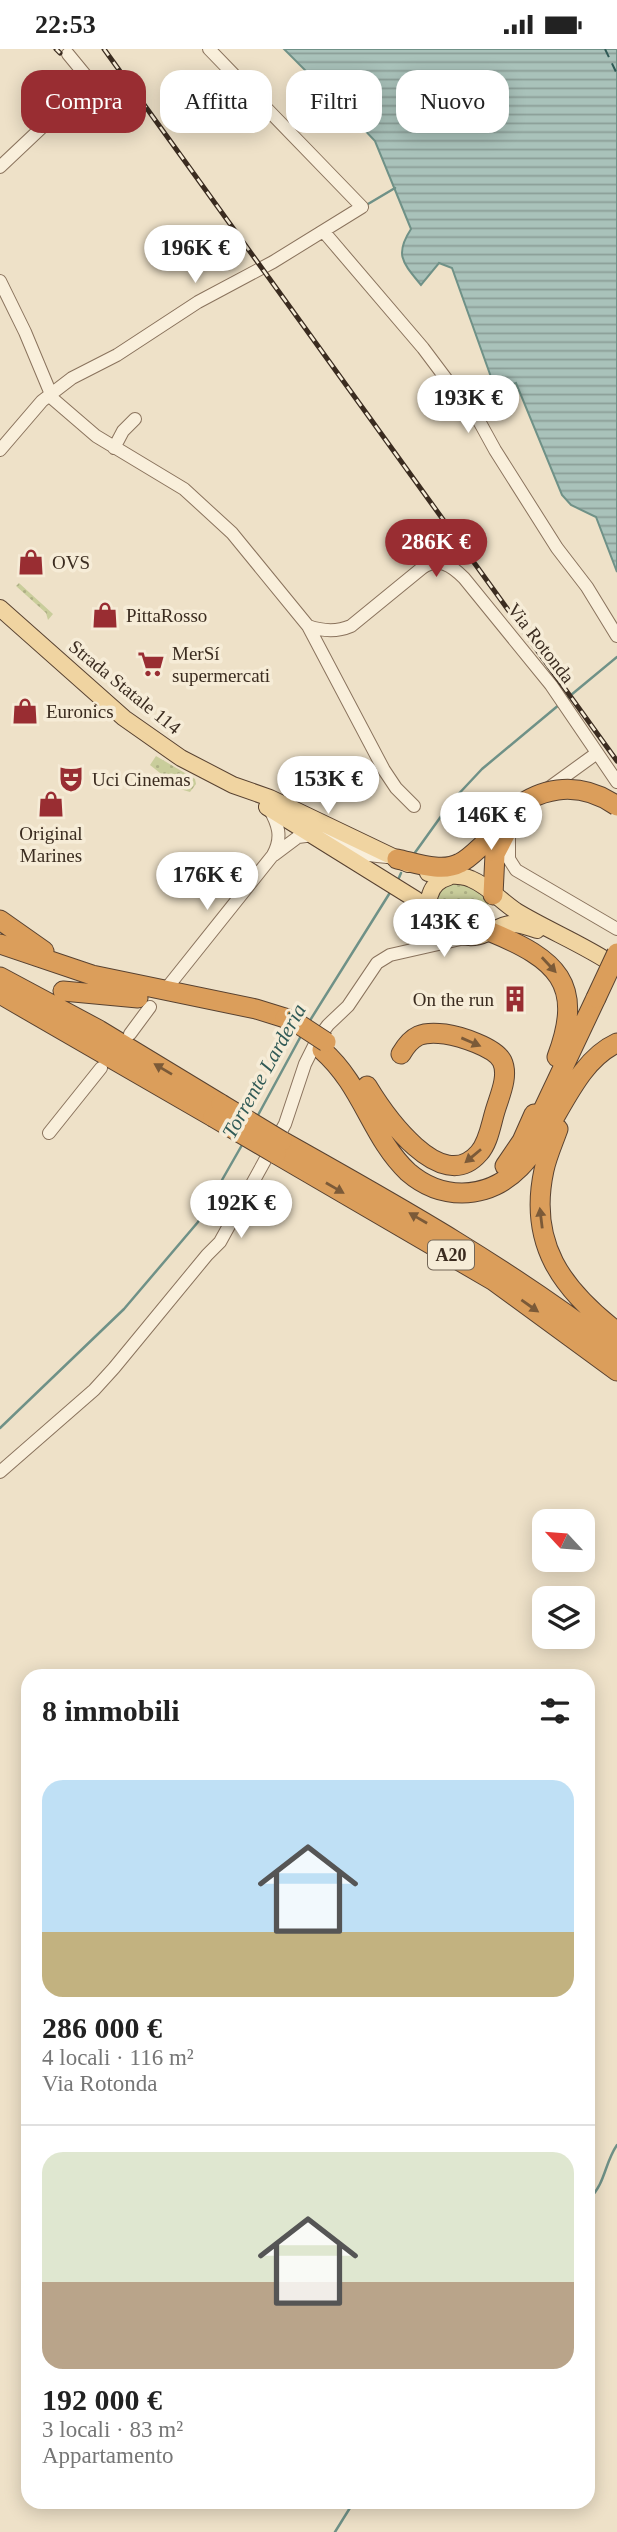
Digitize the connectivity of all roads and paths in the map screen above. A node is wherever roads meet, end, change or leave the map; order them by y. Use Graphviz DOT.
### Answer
graph roads {
  1 [pos="209,49"];
  2 [pos="68,54"];
  3 [pos="81,70"];
  4 [pos="36,133"];
  5 [pos="0,167"];
  6 [pos="324,232"];
  7 [pos="0,281"];
  8 [pos="50,395"];
  9 [pos="135,419"];
  10 [pos="114,448"];
  11 [pos="0,450"];
  12 [pos="0,608"];
  13 [pos="308,626"];
  14 [pos="617,636"];
  15 [pos="593,748"];
  16 [pos="617,782"];
  17 [pos="233,785"];
  18 [pos="414,806"];
  19 [pos="617,806"];
  20 [pos="268,808"];
  21 [pos="295,817"];
  22 [pos="617,821"];
  23 [pos="506,823"];
  24 [pos="313,835"];
  25 [pos="491,838"];
  26 [pos="279,847"];
  27 [pos="397,859"];
  28 [pos="454,876"];
  29 [pos="493,895"];
  30 [pos="430,912"];
  31 [pos="0,920"];
  32 [pos="617,929"];
  33 [pos="492,930"];
  34 [pos="469,937"];
  35 [pos="0,944"];
  36 [pos="413,949"];
  37 [pos="617,953"];
  38 [pos="617,967"];
  39 [pos="79,971"];
  40 [pos="0,977"];
  41 [pos="617,978"];
  42 [pos="166,989"];
  43 [pos="63,991"];
  44 [pos="0,994"];
  45 [pos="601,1000"];
  46 [pos="0,1005"];
  47 [pos="150,1007"];
  48 [pos="283,1023"];
  49 [pos="130,1034"];
  50 [pos="617,1043"];
  51 [pos="324,1046"];
  52 [pos="401,1054"];
  53 [pos="101,1068"];
  54 [pos="372,1095"];
  55 [pos="567,1098"];
  56 [pos="211,1110"];
  57 [pos="49,1133"];
  58 [pos="279,1147"];
  59 [pos="505,1166"];
  60 [pos="617,1332"];
  61 [pos="617,1352"];
  62 [pos="617,1371"];
  63 [pos="0,1472"];
  1 -- 6 [label="street"];
  2 -- 3 [label="street"];
  4 -- 5 [label="street"];
  6 -- 8 [label="street"];
  6 -- 14 [label="street"];
  7 -- 8 [label="street"];
  8 -- 10 [label="street"];
  8 -- 11 [label="street"];
  9 -- 10 [label="street"];
  10 -- 13 [label="street"];
  12 -- 17 [label="main road, Strada Statale 114"];
  13 -- 15 [label="street, Via Rotonda"];
  13 -- 18 [label="street"];
  15 -- 16 [label="street, Via Rotonda"];
  15 -- 32 [label="street"];
  17 -- 20 [label="main road"];
  17 -- 21 [label="main road"];
  19 -- 23 [label="highway, bridge"];
  20 -- 21 [label="main road"];
  20 -- 26 [label="street"];
  21 -- 24 [label="main road"];
  21 -- 26 [label="street"];
  21 -- 27 [label="main road"];
  22 -- 23 [label="highway"];
  23 -- 25 [label="highway"];
  23 -- 29 [label="highway"];
  24 -- 26 [label="street"];
  24 -- 30 [label="main road"];
  25 -- 27 [label="highway"];
  25 -- 28 [label="highway"];
  26 -- 42 [label="street"];
  27 -- 28 [label="main road"];
  28 -- 29 [label="main road"];
  28 -- 30 [label="main road"];
  29 -- 33 [label="main road"];
  29 -- 38 [label="main road"];
  30 -- 34 [label="main road"];
  30 -- 36 [label="street"];
  31 -- 39 [label="highway"];
  33 -- 34 [label="main road"];
  33 -- 41 [label="main road"];
  33 -- 59 [label="highway, one-way"];
  34 -- 36 [label="street"];
  35 -- 39 [label="highway"];
  36 -- 63 [label="street"];
  37 -- 45 [label="highway, bridge"];
  39 -- 48 [label="highway"];
  56 -- 40 [label="highway, A20, one-way"];
  41 -- 45 [label="highway"];
  43 -- 48 [label="highway"];
  44 -- 56 [label="highway, A20"];
  45 -- 55 [label="highway"];
  45 -- 59 [label="highway"];
  46 -- 56 [label="highway"];
  47 -- 49 [label="street"];
  48 -- 51 [label="highway, bridge"];
  50 -- 55 [label="highway"];
  51 -- 54 [label="highway"];
  51 -- 55 [label="highway"];
  52 -- 54 [label="highway, one-way"];
  53 -- 57 [label="street"];
  54 -- 59 [label="highway"];
  60 -- 55 [label="highway, one-way"];
  56 -- 58 [label="highway, A20, bridge"];
  61 -- 58 [label="highway, A20, one-way"];
  58 -- 62 [label="highway, A20, one-way"];
}
